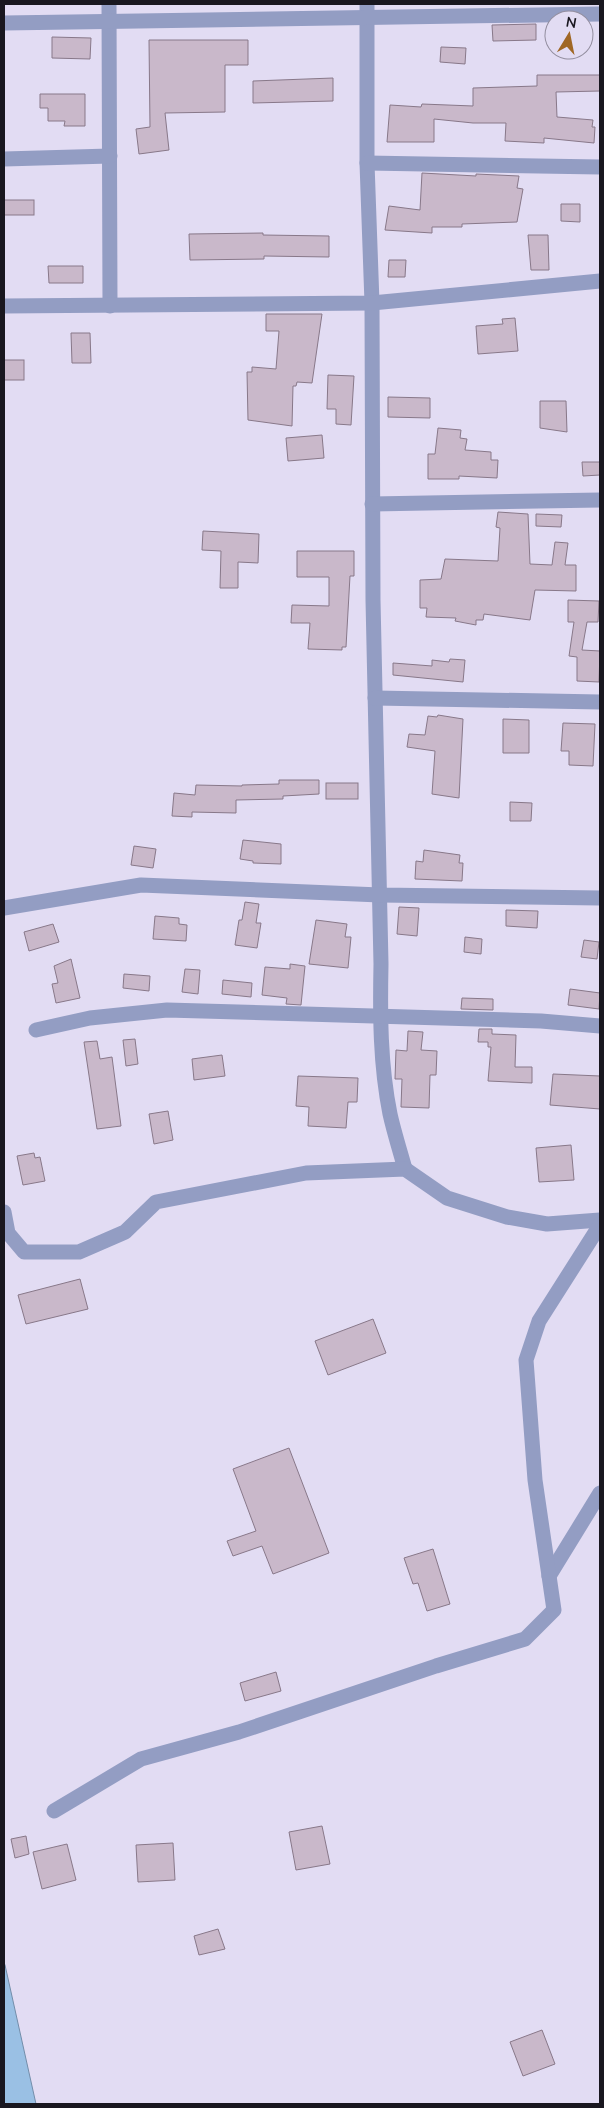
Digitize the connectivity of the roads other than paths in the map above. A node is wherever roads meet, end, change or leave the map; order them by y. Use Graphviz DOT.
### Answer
graph roads {
  1 [pos="109,4"];
  2 [pos="368,11"];
  3 [pos="600,14"];
  4 [pos="4,23"];
  5 [pos="110,23"];
  6 [pos="110,156"];
  7 [pos="4,159"];
  8 [pos="367,163"];
  9 [pos="600,167"];
  10 [pos="600,281"];
  11 [pos="372,303"];
  12 [pos="4,306"];
  13 [pos="110,306"];
  14 [pos="600,500"];
  15 [pos="372,504"];
  16 [pos="375,698"];
  17 [pos="600,702"];
  18 [pos="380,895"];
  19 [pos="600,898"];
  20 [pos="4,908"];
  21 [pos="380,1016"];
  22 [pos="600,1026"];
  23 [pos="36,1030"];
  24 [pos="406,1169"];
  25 [pos="4,1212"];
  26 [pos="600,1220"];
  27 [pos="600,1225"];
  28 [pos="600,1493"];
  29 [pos="549,1576"];
  30 [pos="54,1811"];
  1 -- 5 [label="street"];
  2 -- 3 [label="street"];
  2 -- 5 [label="street"];
  2 -- 8 [label="street"];
  4 -- 5 [label="street"];
  5 -- 6 [label="street"];
  6 -- 7 [label="street"];
  6 -- 13 [label="street"];
  8 -- 9 [label="street"];
  8 -- 11 [label="street"];
  10 -- 11 [label="street"];
  11 -- 13 [label="street"];
  11 -- 15 [label="street"];
  12 -- 13 [label="street"];
  14 -- 15 [label="street"];
  15 -- 16 [label="street"];
  16 -- 17 [label="street"];
  16 -- 18 [label="street"];
  18 -- 19 [label="street"];
  18 -- 20 [label="street"];
  18 -- 21 [label="street"];
  21 -- 22 [label="street"];
  21 -- 23 [label="street"];
  21 -- 24 [label="street"];
  24 -- 25 [label="street"];
  24 -- 26 [label="street"];
  27 -- 29 [label="street"];
  28 -- 29 [label="street"];
  29 -- 30 [label="street"];
}
